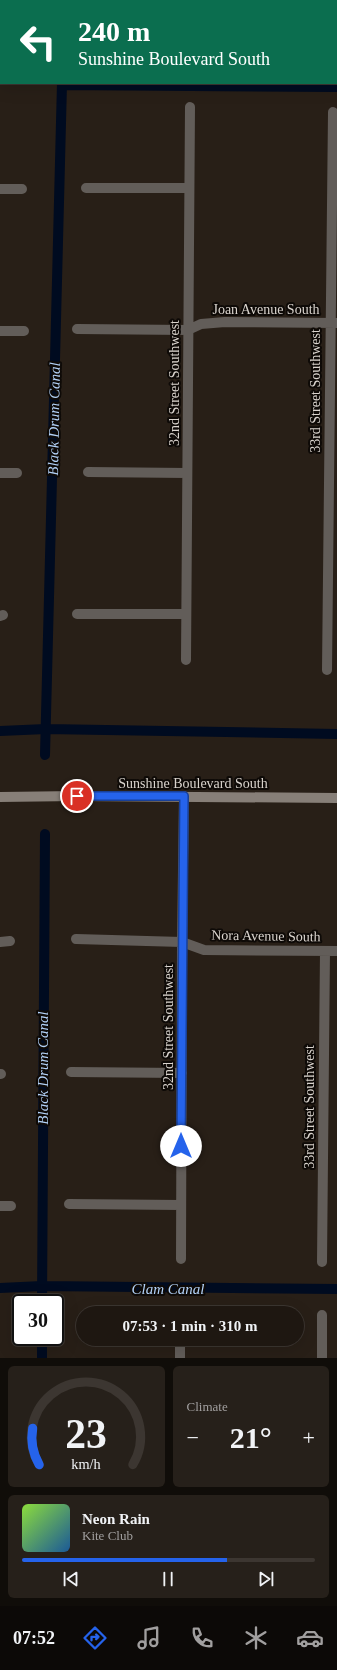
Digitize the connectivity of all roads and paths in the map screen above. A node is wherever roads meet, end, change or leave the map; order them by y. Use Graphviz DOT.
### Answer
graph roads {
  1 [pos="190,107"];
  2 [pos="332,112"];
  3 [pos="86,188"];
  4 [pos="189,188"];
  5 [pos="0,189"];
  6 [pos="22,189"];
  7 [pos="333,323"];
  8 [pos="77,330"];
  9 [pos="188,330"];
  10 [pos="0,331"];
  11 [pos="24,331"];
  12 [pos="88,472"];
  13 [pos="0,473"];
  14 [pos="17,473"];
  15 [pos="187,473"];
  16 [pos="77,614"];
  17 [pos="186,614"];
  18 [pos="186,660"];
  19 [pos="327,670"];
  20 [pos="184,796"];
  21 [pos="0,797"];
  22 [pos="337,798"];
  23 [pos="76,939"];
  24 [pos="182,942"];
  25 [pos="325,951"];
  26 [pos="337,951"];
  27 [pos="71,1072"];
  28 [pos="182,1073"];
  29 [pos="70,1204"];
  30 [pos="181,1205"];
  31 [pos="0,1206"];
  32 [pos="11,1206"];
  33 [pos="181,1259"];
  34 [pos="322,1262"];
  35 [pos="322,1316"];
  36 [pos="180,1346"];
  37 [pos="180,1358"];
  38 [pos="322,1358"];
  1 -- 4 [label="street, 32nd Street Southwest"];
  2 -- 7 [label="street, 33rd Street Southwest"];
  3 -- 4 [label="street"];
  4 -- 9 [label="street, 32nd Street Southwest"];
  5 -- 6 [label="street"];
  7 -- 9 [label="street, Joan Avenue South"];
  7 -- 19 [label="street, 33rd Street Southwest"];
  8 -- 9 [label="street, Joan Avenue South"];
  9 -- 15 [label="street, 32nd Street Southwest"];
  10 -- 11 [label="street"];
  12 -- 15 [label="street"];
  13 -- 14 [label="street"];
  15 -- 17 [label="street, 32nd Street Southwest"];
  16 -- 17 [label="street"];
  17 -- 18 [label="street, 32nd Street Southwest"];
  20 -- 21 [label="street, Sunshine Boulevard South"];
  20 -- 22 [label="street, Sunshine Boulevard South"];
  20 -- 24 [label="street, 32nd Street Southwest"];
  23 -- 24 [label="street, Nora Avenue South"];
  24 -- 25 [label="street, Nora Avenue South"];
  24 -- 28 [label="street, 32nd Street Southwest"];
  25 -- 26 [label="street, Nora Avenue South"];
  25 -- 34 [label="street, 33rd Street Southwest"];
  27 -- 28 [label="street"];
  28 -- 30 [label="street, 32nd Street Southwest"];
  29 -- 30 [label="street"];
  30 -- 33 [label="street, 32nd Street Southwest"];
  31 -- 32 [label="street"];
  35 -- 38 [label="street"];
  36 -- 37 [label="street"];
}
